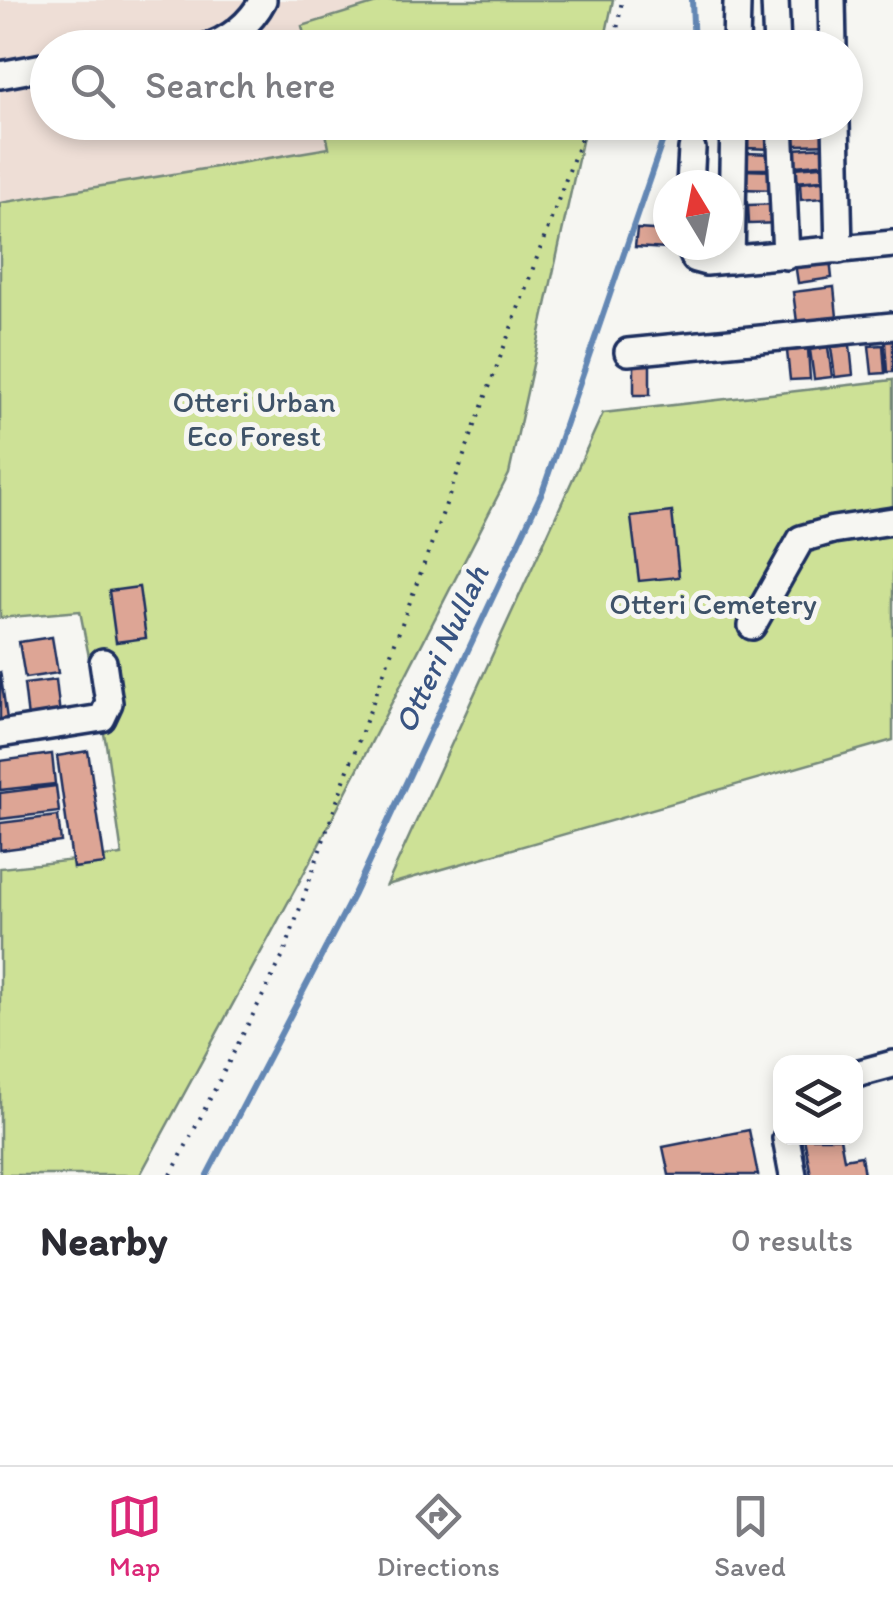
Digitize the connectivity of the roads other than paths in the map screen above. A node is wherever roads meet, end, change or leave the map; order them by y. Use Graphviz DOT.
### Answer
graph roads {
  1 [pos="264,0"];
  2 [pos="775,0"];
  3 [pos="832,0"];
  4 [pos="737,3"];
  5 [pos="238,30"];
  6 [pos="736,30"];
  7 [pos="776,30"];
  8 [pos="833,30"];
  9 [pos="30,69"];
  10 [pos="0,75"];
  11 [pos="734,140"];
  12 [pos="781,140"];
  13 [pos="836,140"];
  14 [pos="692,149"];
  15 [pos="691,170"];
  16 [pos="733,170"];
  17 [pos="893,244"];
  18 [pos="839,250"];
  19 [pos="786,256"];
  20 [pos="743,259"];
  21 [pos="695,260"];
  22 [pos="731,260"];
  23 [pos="893,326"];
  24 [pos="628,352"];
  25 [pos="893,521"];
  26 [pos="752,626"];
  27 [pos="104,662"];
  28 [pos="0,734"];
  29 [pos="893,1064"];
  30 [pos="863,1072"];
  31 [pos="787,1145"];
  32 [pos="793,1175"];
  1 -- 5 [label="street"];
  2 -- 7 [label="street"];
  3 -- 8 [label="street"];
  4 -- 6 [label="street"];
  9 -- 10 [label="street"];
  11 -- 16 [label="street"];
  12 -- 19 [label="street"];
  13 -- 18 [label="street"];
  14 -- 15 [label="street"];
  17 -- 18 [label="street"];
  18 -- 19 [label="street"];
  19 -- 20 [label="street"];
  21 -- 22 [label="street"];
  23 -- 24 [label="street"];
  25 -- 26 [label="street"];
  27 -- 28 [label="street"];
  29 -- 30 [label="street"];
  31 -- 32 [label="street"];
}
